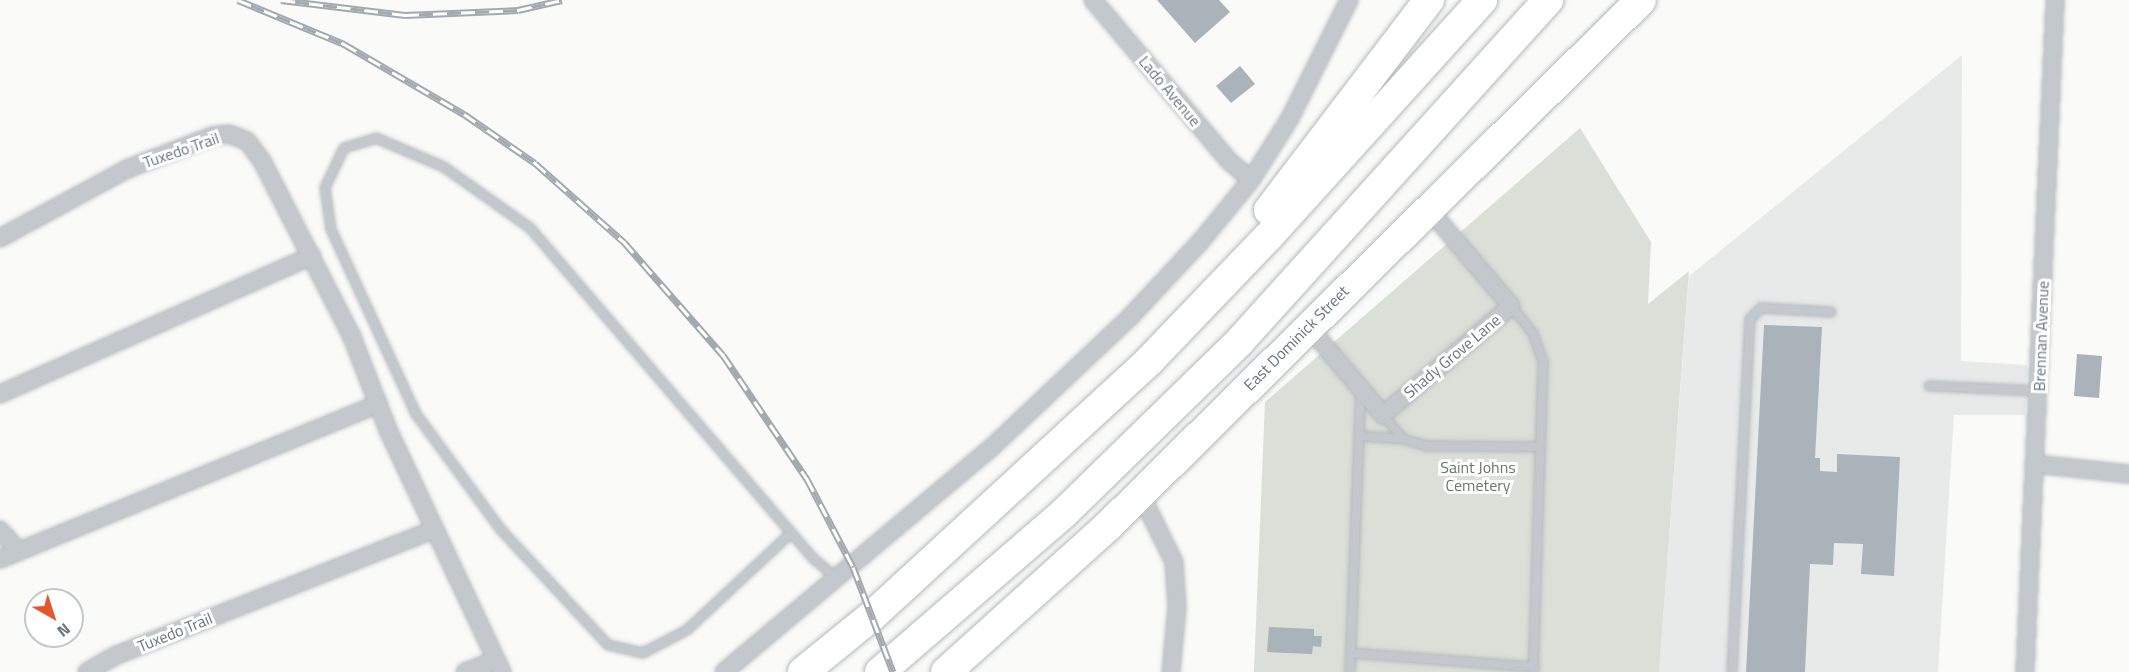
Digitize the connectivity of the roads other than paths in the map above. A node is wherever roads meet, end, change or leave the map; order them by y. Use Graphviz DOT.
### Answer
graph roads {
  1 [pos="1093,0"];
  2 [pos="1349,0"];
  3 [pos="1429,0"];
  4 [pos="1482,0"];
  5 [pos="1548,0"];
  6 [pos="1641,0"];
  7 [pos="2055,0"];
  8 [pos="1251,180"];
  9 [pos="1427,207"];
  10 [pos="0,238"];
  11 [pos="312,256"];
  12 [pos="1511,306"];
  13 [pos="1831,312"];
  14 [pos="1308,326"];
  15 [pos="1149,361"];
  16 [pos="1929,386"];
  17 [pos="1361,390"];
  18 [pos="2039,391"];
  19 [pos="0,394"];
  20 [pos="378,404"];
  21 [pos="1383,415"];
  22 [pos="1359,436"];
  23 [pos="1403,440"];
  24 [pos="1541,447"];
  25 [pos="2035,464"];
  26 [pos="2129,474"];
  27 [pos="1140,493"];
  28 [pos="0,530"];
  29 [pos="433,530"];
  30 [pos="791,533"];
  31 [pos="18,550"];
  32 [pos="0,559"];
  33 [pos="838,579"];
  34 [pos="1351,652"];
  35 [pos="499,666"];
  36 [pos="961,666"];
  37 [pos="1534,669"];
  38 [pos="87,672"];
  39 [pos="465,672"];
  40 [pos="724,672"];
  41 [pos="803,672"];
  42 [pos="880,672"];
  43 [pos="1171,672"];
  44 [pos="1350,672"];
  45 [pos="1732,672"];
  46 [pos="2025,672"];
  1 -- 8 [label="street, Lado Avenue"];
  2 -- 8 [label="street"];
  3 -- 15 [label="highway"];
  4 -- 15 [label="highway"];
  5 -- 42 [label="highway"];
  6 -- 9 [label="highway, East Dominick Street"];
  7 -- 18 [label="street, Brennan Avenue"];
  8 -- 33 [label="street"];
  9 -- 12 [label="street, Shady Grove Lane"];
  9 -- 14 [label="highway, East Dominick Street"];
  10 -- 11 [label="street, Tuxedo Trail"];
  11 -- 19 [label="street"];
  11 -- 20 [label="street, Tuxedo Trail"];
  12 -- 21 [label="street, Shady Grove Lane"];
  12 -- 24 [label="lane"];
  13 -- 45 [label="lane"];
  14 -- 17 [label="street"];
  14 -- 27 [label="highway, East Dominick Street"];
  15 -- 41 [label="highway"];
  16 -- 18 [label="lane"];
  17 -- 21 [label="street"];
  17 -- 22 [label="lane"];
  18 -- 25 [label="street, Brennan Avenue"];
  20 -- 29 [label="street, Tuxedo Trail"];
  20 -- 31 [label="street"];
  21 -- 23 [label="lane"];
  22 -- 23 [label="lane"];
  22 -- 34 [label="lane"];
  23 -- 24 [label="lane"];
  24 -- 37 [label="lane"];
  25 -- 26 [label="street"];
  25 -- 46 [label="street, Brennan Avenue"];
  27 -- 36 [label="highway, East Dominick Street"];
  27 -- 43 [label="street"];
  28 -- 31 [label="street"];
  29 -- 35 [label="street, Tuxedo Trail"];
  29 -- 38 [label="street, Tuxedo Trail"];
  30 -- 30 [label="lane"];
  30 -- 33 [label="lane"];
  31 -- 32 [label="street"];
  33 -- 40 [label="street"];
  34 -- 37 [label="lane"];
  34 -- 44 [label="lane"];
  35 -- 39 [label="street, Tuxedo Trail"];
}
